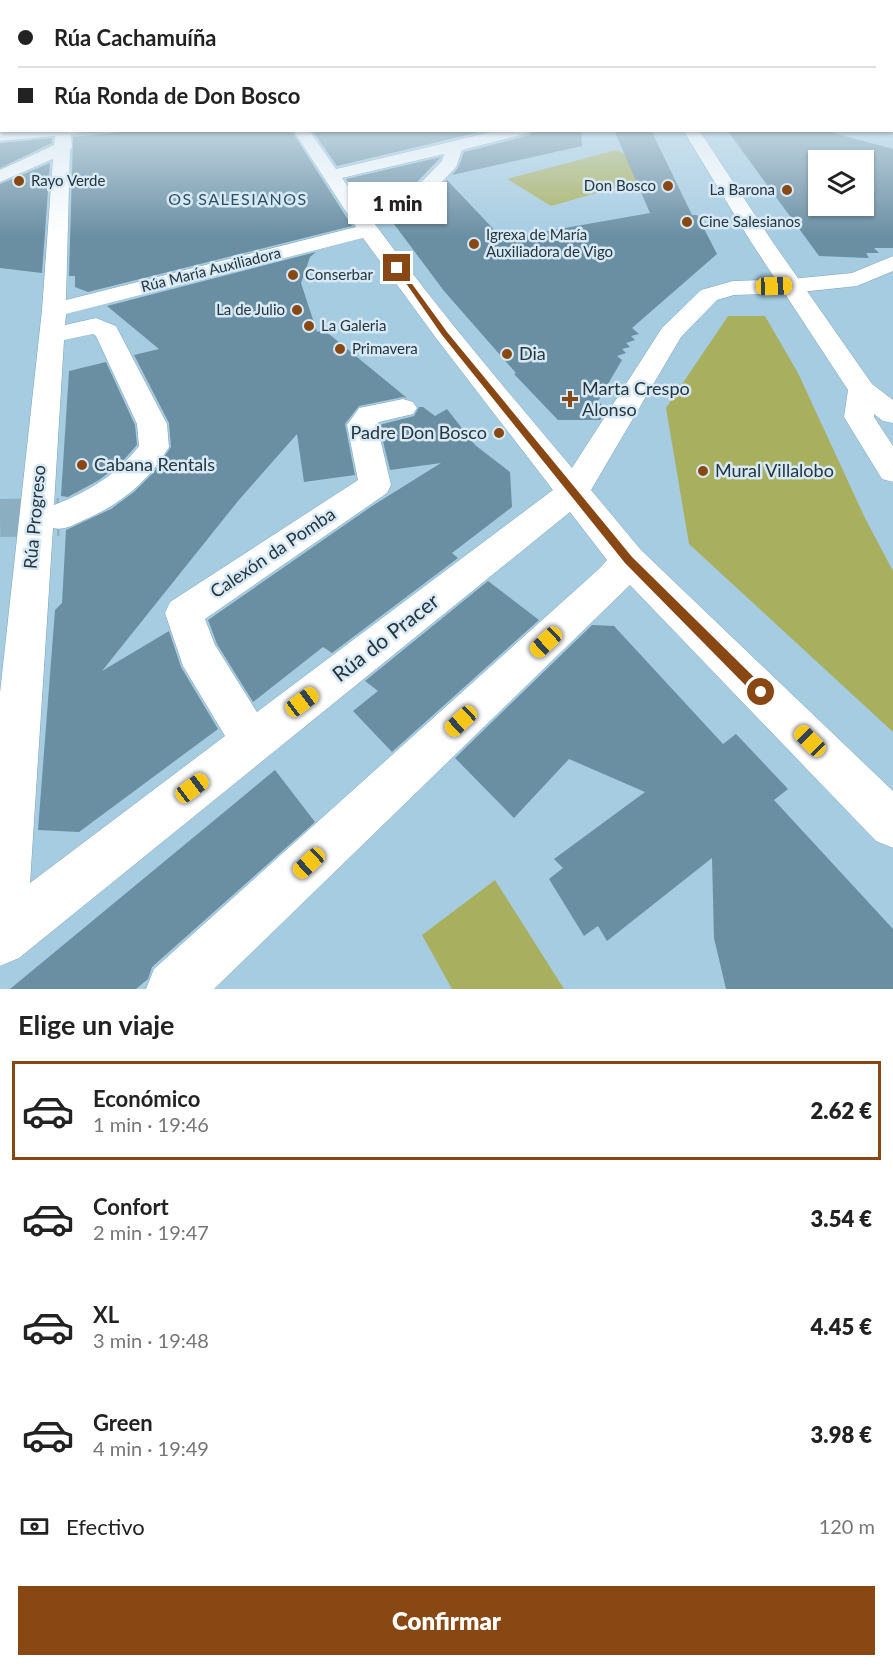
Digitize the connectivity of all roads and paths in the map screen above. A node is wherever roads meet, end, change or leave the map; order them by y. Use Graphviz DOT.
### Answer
graph roads {
  1 [pos="51,145"];
  2 [pos="66,145"];
  3 [pos="312,145"];
  4 [pos="410,145"];
  5 [pos="428,145"];
  6 [pos="458,145"];
  7 [pos="702,145"];
  8 [pos="454,146"];
  9 [pos="392,161"];
  10 [pos="333,175"];
  11 [pos="0,177"];
  12 [pos="404,211"];
  13 [pos="368,230"];
  14 [pos="893,263"];
  15 [pos="791,286"];
  16 [pos="102,297"];
  17 [pos="52,322"];
  18 [pos="96,326"];
  19 [pos="862,390"];
  20 [pos="403,408"];
  21 [pos="893,414"];
  22 [pos="893,471"];
  23 [pos="573,492"];
  24 [pos="58,517"];
  25 [pos="628,560"];
  26 [pos="239,721"];
  27 [pos="893,824"];
  28 [pos="0,903"];
  29 [pos="0,939"];
  30 [pos="174,989"];
  1 -- 11 [label="street"];
  2 -- 17 [label="street, Rúa Progreso"];
  3 -- 10 [label="street"];
  4 -- 9 [label="street"];
  5 -- 8 [label="street"];
  6 -- 8 [label="street"];
  7 -- 15 [label="street"];
  8 -- 9 [label="street"];
  8 -- 12 [label="street"];
  9 -- 10 [label="street"];
  10 -- 13 [label="street"];
  13 -- 16 [label="street, Rúa María Auxiliadora"];
  13 -- 23 [label="street"];
  14 -- 15 [label="street"];
  15 -- 19 [label="street"];
  15 -- 23 [label="street"];
  16 -- 17 [label="street, Rúa María Auxiliadora"];
  16 -- 18 [label="street"];
  17 -- 18 [label="street"];
  17 -- 28 [label="street, Rúa Progreso"];
  18 -- 24 [label="street"];
  19 -- 21 [label="street"];
  19 -- 22 [label="street"];
  20 -- 26 [label="street, Calexón da Pomba"];
  23 -- 25 [label="street"];
  23 -- 29 [label="street, Rúa do Pracer"];
  25 -- 27 [label="street"];
  25 -- 30 [label="street"];
}
